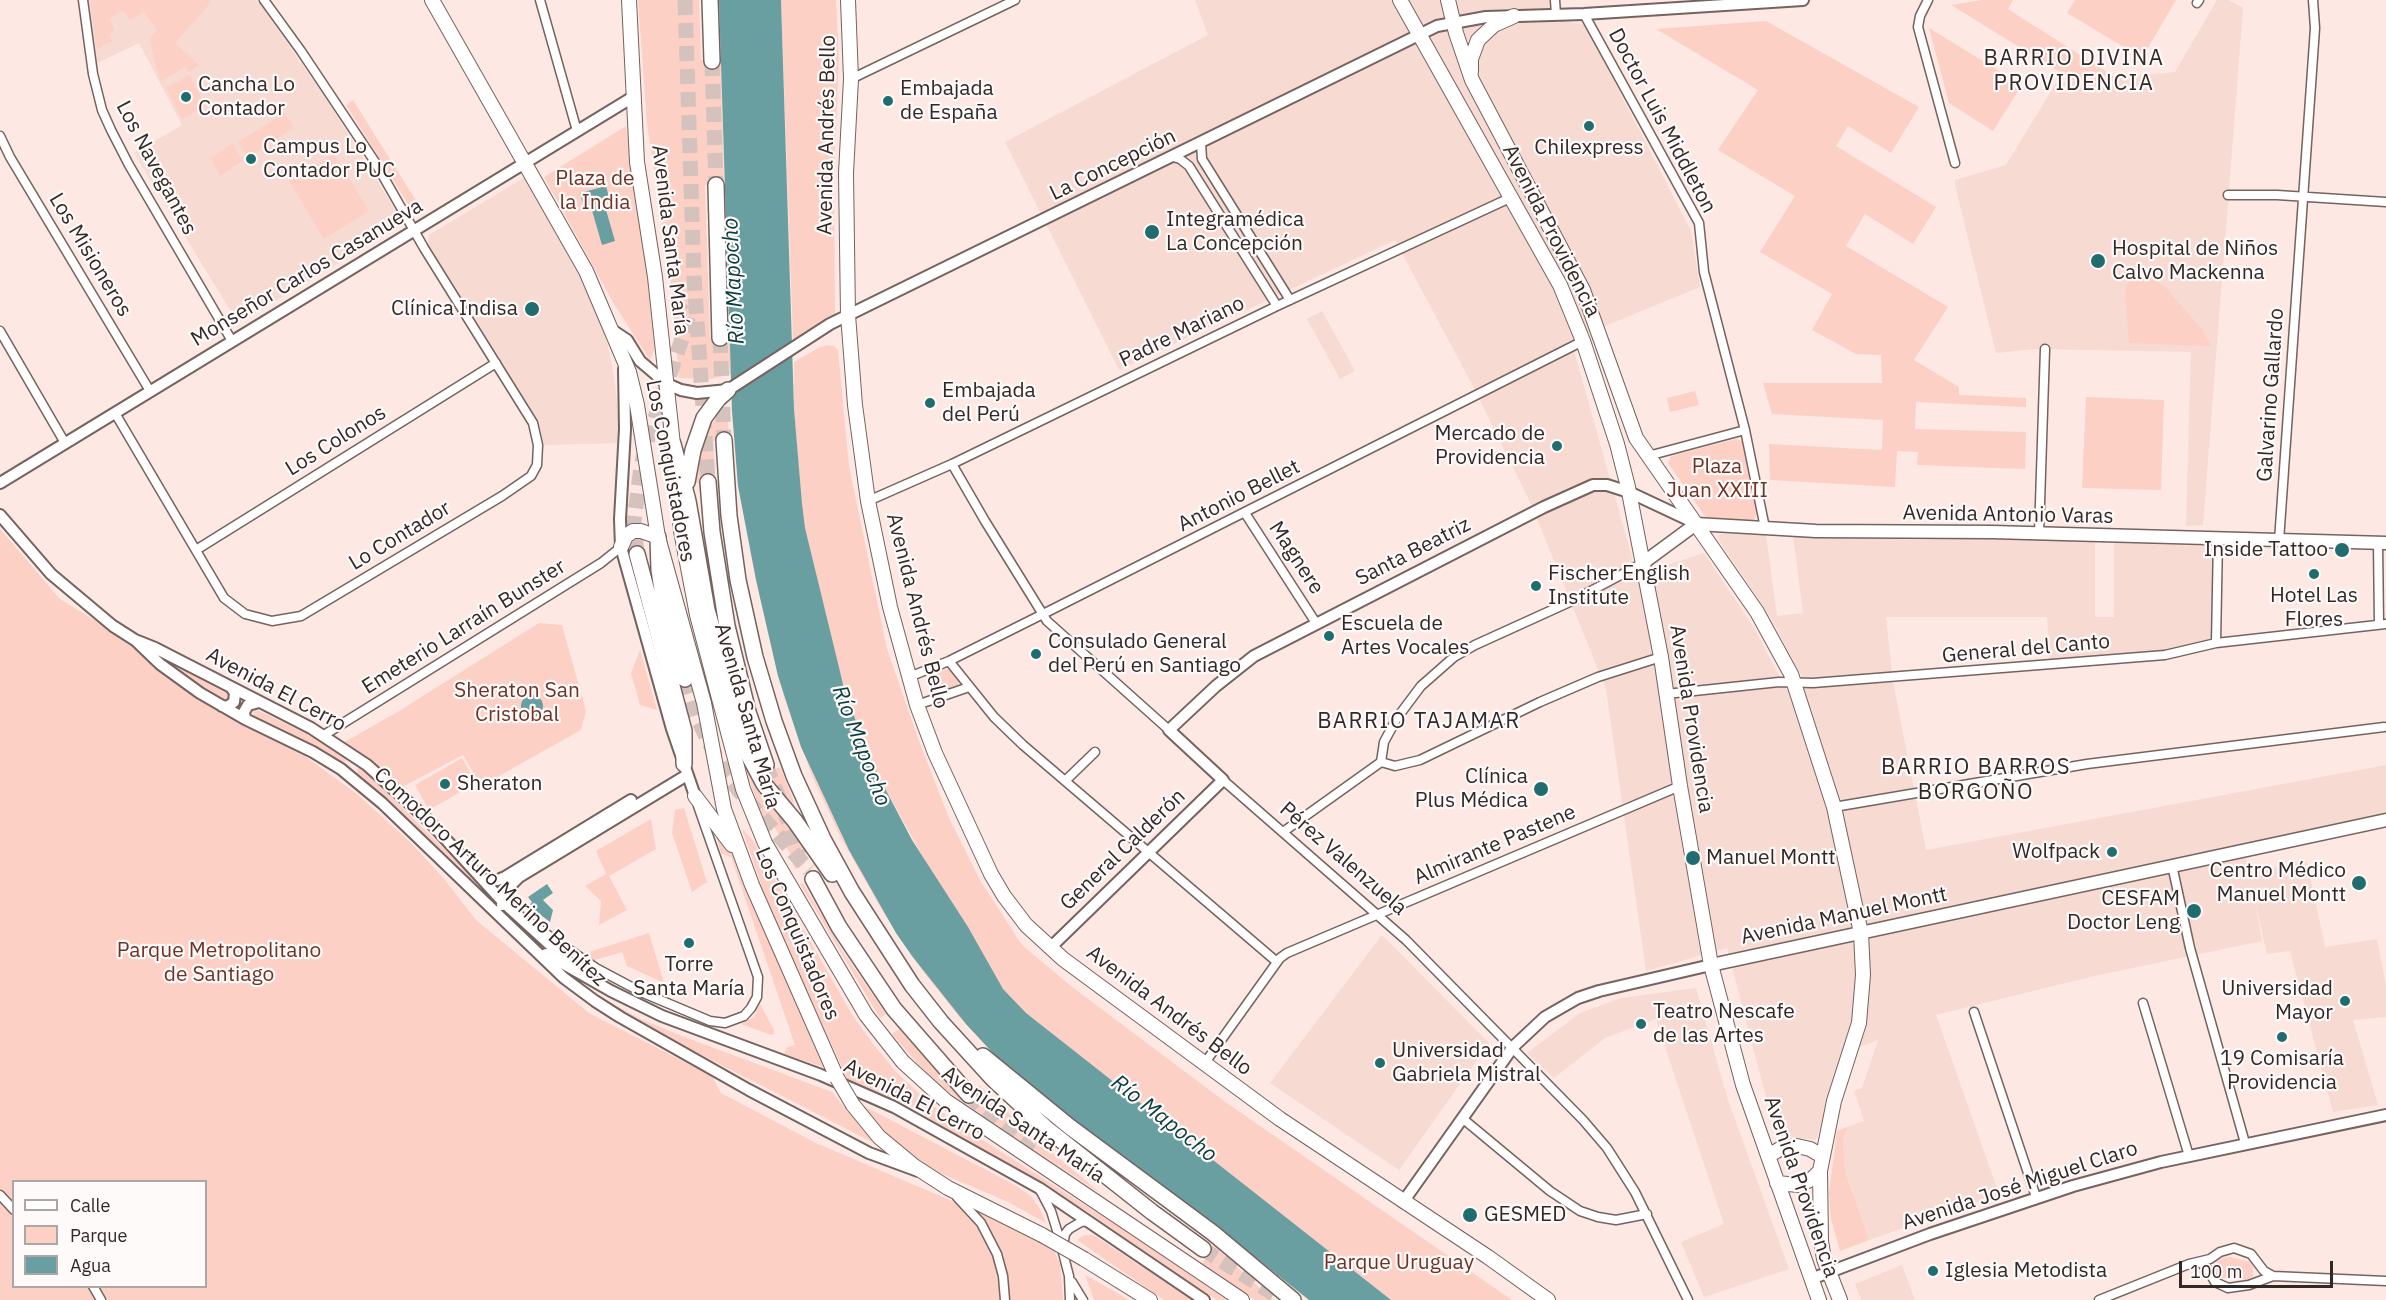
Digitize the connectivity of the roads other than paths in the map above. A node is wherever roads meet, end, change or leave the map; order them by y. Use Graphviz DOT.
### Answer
graph roads {
  1 [pos="83,0"];
  2 [pos="264,0"];
  3 [pos="432,0"];
  4 [pos="540,0"];
  5 [pos="629,0"];
  6 [pos="710,0"];
  7 [pos="848,0"];
  8 [pos="1015,0"];
  9 [pos="1400,0"];
  10 [pos="1448,0"];
  11 [pos="1555,0"];
  12 [pos="1803,0"];
  13 [pos="1928,0"];
  14 [pos="2313,0"];
  15 [pos="1763,1"];
  16 [pos="1584,14"];
  17 [pos="1556,15"];
  18 [pos="1514,16"];
  19 [pos="1453,21"];
  20 [pos="1420,33"];
  21 [pos="712,61"];
  22 [pos="851,79"];
  23 [pos="1472,80"];
  24 [pos="633,97"];
  25 [pos="577,131"];
  26 [pos="0,136"];
  27 [pos="1201,143"];
  28 [pos="1173,157"];
  29 [pos="525,163"];
  30 [pos="1955,163"];
  31 [pos="1210,172"];
  32 [pos="1198,180"];
  33 [pos="716,185"];
  34 [pos="2228,195"];
  35 [pos="2303,196"];
  36 [pos="1512,197"];
  37 [pos="2386,202"];
  38 [pos="414,231"];
  39 [pos="1290,300"];
  40 [pos="1277,306"];
  41 [pos="848,315"];
  42 [pos="612,330"];
  43 [pos="0,331"];
  44 [pos="720,338"];
  45 [pos="232,341"];
  46 [pos="1583,341"];
  47 [pos="2045,349"];
  48 [pos="624,360"];
  49 [pos="496,363"];
  50 [pos="667,384"];
  51 [pos="728,390"];
  52 [pos="150,391"];
  53 [pos="115,413"];
  54 [pos="1745,430"];
  55 [pos="724,440"];
  56 [pos="65,443"];
  57 [pos="673,444"];
  58 [pos="1648,456"];
  59 [pos="952,464"];
  60 [pos="708,482"];
  61 [pos="0,483"];
  62 [pos="686,490"];
  63 [pos="1629,492"];
  64 [pos="868,501"];
  65 [pos="1245,513"];
  66 [pos="0,515"];
  67 [pos="1696,524"];
  68 [pos="1765,528"];
  69 [pos="2039,534"];
  70 [pos="658,537"];
  71 [pos="2218,539"];
  72 [pos="2279,541"];
  73 [pos="2382,543"];
  74 [pos="621,547"];
  75 [pos="196,550"];
  76 [pos="637,554"];
  77 [pos="1643,563"];
  78 [pos="1042,614"];
  79 [pos="1316,623"];
  80 [pos="2382,624"];
  81 [pos="135,640"];
  82 [pos="2216,642"];
  83 [pos="1661,657"];
  84 [pos="949,661"];
  85 [pos="909,677"];
  86 [pos="685,679"];
  87 [pos="1794,683"];
  88 [pos="231,687"];
  89 [pos="969,687"];
  90 [pos="1666,694"];
  91 [pos="259,702"];
  92 [pos="917,705"];
  93 [pos="222,706"];
  94 [pos="245,719"];
  95 [pos="2385,726"];
  96 [pos="1169,730"];
  97 [pos="324,735"];
  98 [pos="1095,752"];
  99 [pos="1381,762"];
  100 [pos="766,765"];
  101 [pos="686,770"];
  102 [pos="1223,780"];
  103 [pos="1065,782"];
  104 [pos="1680,786"];
  105 [pos="695,796"];
  106 [pos="651,797"];
  107 [pos="1834,807"];
  108 [pos="2386,820"];
  109 [pos="1282,832"];
  110 [pos="1148,852"];
  111 [pos="740,856"];
  112 [pos="2172,866"];
  113 [pos="813,879"];
  114 [pos="483,880"];
  115 [pos="503,902"];
  116 [pos="1377,915"];
  117 [pos="521,918"];
  118 [pos="502,919"];
  119 [pos="872,924"];
  120 [pos="1861,933"];
  121 [pos="523,938"];
  122 [pos="1050,948"];
  123 [pos="1276,962"];
  124 [pos="1711,965"];
  125 [pos="586,977"];
  126 [pos="2143,1003"];
  127 [pos="1974,1012"];
  128 [pos="941,1022"];
  129 [pos="725,1023"];
  130 [pos="1513,1047"];
  131 [pos="1204,1064"];
  132 [pos="969,1095"];
  133 [pos="2386,1115"];
  134 [pos="1462,1118"];
  135 [pos="2245,1143"];
  136 [pos="1768,1156"];
  137 [pos="1822,1156"];
  138 [pos="2189,1156"];
  139 [pos="1820,1171"];
  140 [pos="926,1174"];
  141 [pos="1777,1183"];
  142 [pos="948,1188"];
  143 [pos="1039,1188"];
  144 [pos="0,1195"];
  145 [pos="2036,1197"];
  146 [pos="1403,1202"];
  147 [pos="12,1208"];
  148 [pos="1647,1214"];
  149 [pos="1089,1221"];
  150 [pos="1203,1249"];
  151 [pos="1062,1250"];
  152 [pos="2200,1262"];
  153 [pos="1258,1270"];
  154 [pos="1829,1272"];
  155 [pos="1069,1276"];
  156 [pos="2273,1276"];
  157 [pos="1811,1279"];
  158 [pos="2386,1281"];
  159 [pos="1005,1300"];
  160 [pos="1070,1300"];
  161 [pos="1083,1300"];
  162 [pos="1150,1300"];
  163 [pos="1204,1300"];
  164 [pos="1242,1300"];
  165 [pos="1283,1300"];
  166 [pos="1293,1300"];
  167 [pos="1548,1300"];
  168 [pos="1688,1300"];
  169 [pos="1819,1300"];
  170 [pos="1840,1300"];
  171 [pos="2099,1300"];
  1 -- 45 [label="street, Los Navegantes"];
  2 -- 38 [label="street, Lo Contador"];
  3 -- 29 [label="main road, Los Conquistadores"];
  4 -- 25 [label="street"];
  5 -- 24 [label="main road, Avenida Santa María"];
  6 -- 21 [label="highway"];
  7 -- 22 [label="main road, Avenida Andrés Bello"];
  8 -- 22 [label="street"];
  9 -- 20 [label="main road, Avenida Providencia"];
  10 -- 19 [label="main road"];
  11 -- 17 [label="street"];
  12 -- 15 [label="street, La Concepción"];
  13 -- 30 [label="street"];
  14 -- 35 [label="street, Galvarino Gallardo"];
  15 -- 16 [label="street, La Concepción"];
  16 -- 17 [label="street, La Concepción"];
  16 -- 54 [label="street, Doctor Luis Middleton"];
  17 -- 18 [label="street, La Concepción"];
  18 -- 19 [label="street, La Concepción"];
  18 -- 23 [label="main road"];
  19 -- 20 [label="street, La Concepción"];
  19 -- 23 [label="main road"];
  20 -- 27 [label="street, La Concepción"];
  20 -- 36 [label="main road, Avenida Providencia"];
  22 -- 41 [label="main road, Avenida Andrés Bello"];
  23 -- 58 [label="main road"];
  24 -- 25 [label="street, Monseñor Carlos Casanueva"];
  24 -- 50 [label="main road, Avenida Santa María"];
  25 -- 29 [label="street, Monseñor Carlos Casanueva"];
  26 -- 52 [label="street, Los Misioneros"];
  27 -- 28 [label="street, La Concepción"];
  27 -- 31 [label="street"];
  28 -- 32 [label="street"];
  28 -- 41 [label="street, La Concepción"];
  29 -- 38 [label="street, Monseñor Carlos Casanueva"];
  29 -- 42 [label="main road, Los Conquistadores"];
  31 -- 32 [label="street"];
  31 -- 39 [label="street"];
  32 -- 40 [label="street"];
  33 -- 44 [label="highway"];
  34 -- 35 [label="street"];
  35 -- 37 [label="street"];
  35 -- 72 [label="street, Galvarino Gallardo"];
  36 -- 39 [label="street, Padre Mariano"];
  36 -- 46 [label="main road, Avenida Providencia"];
  38 -- 45 [label="street, Monseñor Carlos Casanueva"];
  38 -- 49 [label="street, Lo Contador"];
  39 -- 40 [label="street, Padre Mariano"];
  40 -- 59 [label="street, Padre Mariano"];
  41 -- 51 [label="street, La Concepción"];
  41 -- 64 [label="main road, Avenida Andrés Bello"];
  42 -- 48 [label="main road, Los Conquistadores"];
  42 -- 50 [label="street"];
  43 -- 56 [label="street"];
  45 -- 52 [label="street, Monseñor Carlos Casanueva"];
  46 -- 63 [label="main road, Avenida Providencia"];
  46 -- 65 [label="street, Antonio Bellet"];
  47 -- 69 [label="street"];
  48 -- 70 [label="main road, Los Conquistadores"];
  48 -- 74 [label="street, Los Conquistadores"];
  49 -- 75 [label="street, Los Colonos"];
  49 -- 75 [label="street, Lo Contador"];
  50 -- 51 [label="street"];
  50 -- 57 [label="main road, Avenida Santa María"];
  51 -- 62 [label="highway"];
  52 -- 53 [label="street, Monseñor Carlos Casanueva"];
  53 -- 56 [label="street, Monseñor Carlos Casanueva"];
  53 -- 75 [label="street, Lo Contador"];
  54 -- 58 [label="street"];
  54 -- 68 [label="street, Doctor Luis Middleton"];
  55 -- 119 [label="highway"];
  56 -- 61 [label="street, Monseñor Carlos Casanueva"];
  57 -- 62 [label="highway"];
  57 -- 164 [label="main road, Avenida Santa María"];
  58 -- 67 [label="main road"];
  59 -- 64 [label="street, Padre Mariano"];
  59 -- 78 [label="street, Pérez Valenzuela"];
  60 -- 100 [label="highway"];
  62 -- 119 [label="highway"];
  63 -- 67 [label="street, Santa Beatriz"];
  63 -- 77 [label="main road, Avenida Providencia"];
  63 -- 79 [label="street, Santa Beatriz"];
  64 -- 85 [label="main road, Avenida Andrés Bello"];
  65 -- 78 [label="street, Antonio Bellet"];
  65 -- 79 [label="street, Magnere"];
  66 -- 81 [label="street, Avenida El Cerro"];
  67 -- 68 [label="main road, Avenida Antonio Varas"];
  67 -- 77 [label="main road"];
  67 -- 87 [label="main road"];
  68 -- 69 [label="main road, Avenida Antonio Varas"];
  69 -- 71 [label="main road, Avenida Antonio Varas"];
  70 -- 74 [label="main road"];
  70 -- 86 [label="highway"];
  70 -- 111 [label="main road, Los Conquistadores"];
  71 -- 72 [label="main road, Avenida Antonio Varas"];
  71 -- 82 [label="street"];
  72 -- 73 [label="main road, Avenida Antonio Varas"];
  73 -- 80 [label="street"];
  74 -- 97 [label="street, Emeterio Larraín Bunster"];
  74 -- 101 [label="street, Los Conquistadores"];
  76 -- 101 [label="highway"];
  77 -- 83 [label="main road, Avenida Providencia"];
  77 -- 99 [label="street"];
  78 -- 84 [label="street, Antonio Bellet"];
  78 -- 96 [label="street, Pérez Valenzuela"];
  79 -- 96 [label="street, Santa Beatriz"];
  80 -- 82 [label="street, General del Canto"];
  81 -- 88 [label="street, Avenida El Cerro"];
  81 -- 93 [label="street, Comodoro Arturo Merino Benítez"];
  82 -- 87 [label="street, General del Canto"];
  83 -- 90 [label="main road, Avenida Providencia"];
  83 -- 99 [label="street"];
  84 -- 85 [label="street, Antonio Bellet"];
  84 -- 89 [label="street"];
  85 -- 92 [label="main road, Avenida Andrés Bello"];
  87 -- 90 [label="street, General del Canto"];
  87 -- 107 [label="main road"];
  88 -- 91 [label="street, Avenida El Cerro"];
  88 -- 93 [label="street"];
  89 -- 92 [label="street"];
  89 -- 103 [label="street"];
  90 -- 104 [label="main road, Avenida Providencia"];
  91 -- 94 [label="street"];
  91 -- 97 [label="street, Avenida El Cerro"];
  92 -- 122 [label="main road, Avenida Andrés Bello"];
  93 -- 94 [label="street, Comodoro Arturo Merino Benítez"];
  94 -- 118 [label="street, Comodoro Arturo Merino Benítez"];
  95 -- 107 [label="street"];
  96 -- 102 [label="street, Pérez Valenzuela"];
  97 -- 114 [label="street, Avenida El Cerro"];
  98 -- 103 [label="street"];
  99 -- 109 [label="street"];
  101 -- 105 [label="street, Los Conquistadores"];
  101 -- 106 [label="street"];
  102 -- 109 [label="street, Pérez Valenzuela"];
  102 -- 110 [label="street, General Calderón"];
  103 -- 110 [label="street"];
  104 -- 116 [label="street, Almirante Pastene"];
  104 -- 124 [label="main road, Avenida Providencia"];
  105 -- 111 [label="main road"];
  105 -- 129 [label="street, Los Conquistadores"];
  106 -- 114 [label="street"];
  106 -- 115 [label="street"];
  107 -- 120 [label="main road"];
  108 -- 112 [label="main road, Avenida Manuel Montt"];
  109 -- 116 [label="street, Pérez Valenzuela"];
  110 -- 122 [label="street, General Calderón"];
  110 -- 123 [label="street"];
  111 -- 140 [label="main road, Los Conquistadores, bridge"];
  112 -- 120 [label="main road, Avenida Manuel Montt"];
  112 -- 135 [label="street"];
  113 -- 132 [label="highway"];
  114 -- 115 [label="street, Avenida El Cerro"];
  115 -- 117 [label="street, Avenida El Cerro"];
  115 -- 118 [label="street"];
  116 -- 123 [label="street, Almirante Pastene"];
  116 -- 130 [label="street, Pérez Valenzuela"];
  117 -- 125 [label="street, Avenida El Cerro"];
  117 -- 129 [label="street, Avenida El Cerro"];
  118 -- 121 [label="street, Comodoro Arturo Merino Benítez"];
  119 -- 128 [label="highway"];
  120 -- 124 [label="main road, Avenida Manuel Montt"];
  120 -- 137 [label="main road"];
  121 -- 125 [label="street, Avenida El Cerro"];
  121 -- 140 [label="street, Comodoro Arturo Merino Benítez"];
  122 -- 131 [label="main road, Avenida Andrés Bello"];
  123 -- 131 [label="street, Almirante Pastene"];
  124 -- 130 [label="street, Avenida Manuel Montt"];
  124 -- 136 [label="main road, Avenida Providencia"];
  125 -- 143 [label="street, Avenida El Cerro"];
  126 -- 138 [label="street"];
  127 -- 145 [label="street"];
  128 -- 150 [label="highway"];
  128 -- 153 [label="highway"];
  130 -- 134 [label="street, Avenida Manuel Montt"];
  130 -- 148 [label="street, Pérez Valenzuela"];
  131 -- 146 [label="main road, Avenida Andrés Bello"];
  133 -- 135 [label="street, Avenida José Miguel Claro"];
  134 -- 146 [label="street, Avenida Manuel Montt"];
  134 -- 148 [label="street"];
  135 -- 138 [label="street, Avenida José Miguel Claro"];
  136 -- 137 [label="main road"];
  136 -- 141 [label="main road, Avenida Providencia"];
  137 -- 139 [label="main road"];
  138 -- 145 [label="street, Avenida José Miguel Claro"];
  139 -- 141 [label="main road"];
  139 -- 154 [label="main road, Avenida Providencia"];
  140 -- 142 [label="main road, Los Conquistadores"];
  141 -- 157 [label="main road, Avenida Providencia"];
  142 -- 159 [label="street"];
  142 -- 162 [label="main road, Los Conquistadores, bridge"];
  143 -- 149 [label="street, Avenida El Cerro"];
  143 -- 151 [label="street"];
  144 -- 147 [label="street"];
  145 -- 154 [label="street, Avenida José Miguel Claro"];
  146 -- 167 [label="main road, Avenida Andrés Bello"];
  148 -- 168 [label="street, Pérez Valenzuela"];
  149 -- 151 [label="street"];
  149 -- 163 [label="street, Avenida El Cerro"];
  151 -- 155 [label="street"];
  152 -- 156 [label="street"];
  152 -- 156 [label="street"];
  152 -- 171 [label="street"];
  153 -- 165 [label="highway"];
  153 -- 166 [label="highway"];
  154 -- 157 [label="street, Avenida José Miguel Claro"];
  154 -- 170 [label="main road, Avenida Providencia"];
  155 -- 160 [label="street"];
  155 -- 161 [label="street"];
  156 -- 158 [label="street"];
  157 -- 169 [label="main road, Avenida Providencia"];
}
